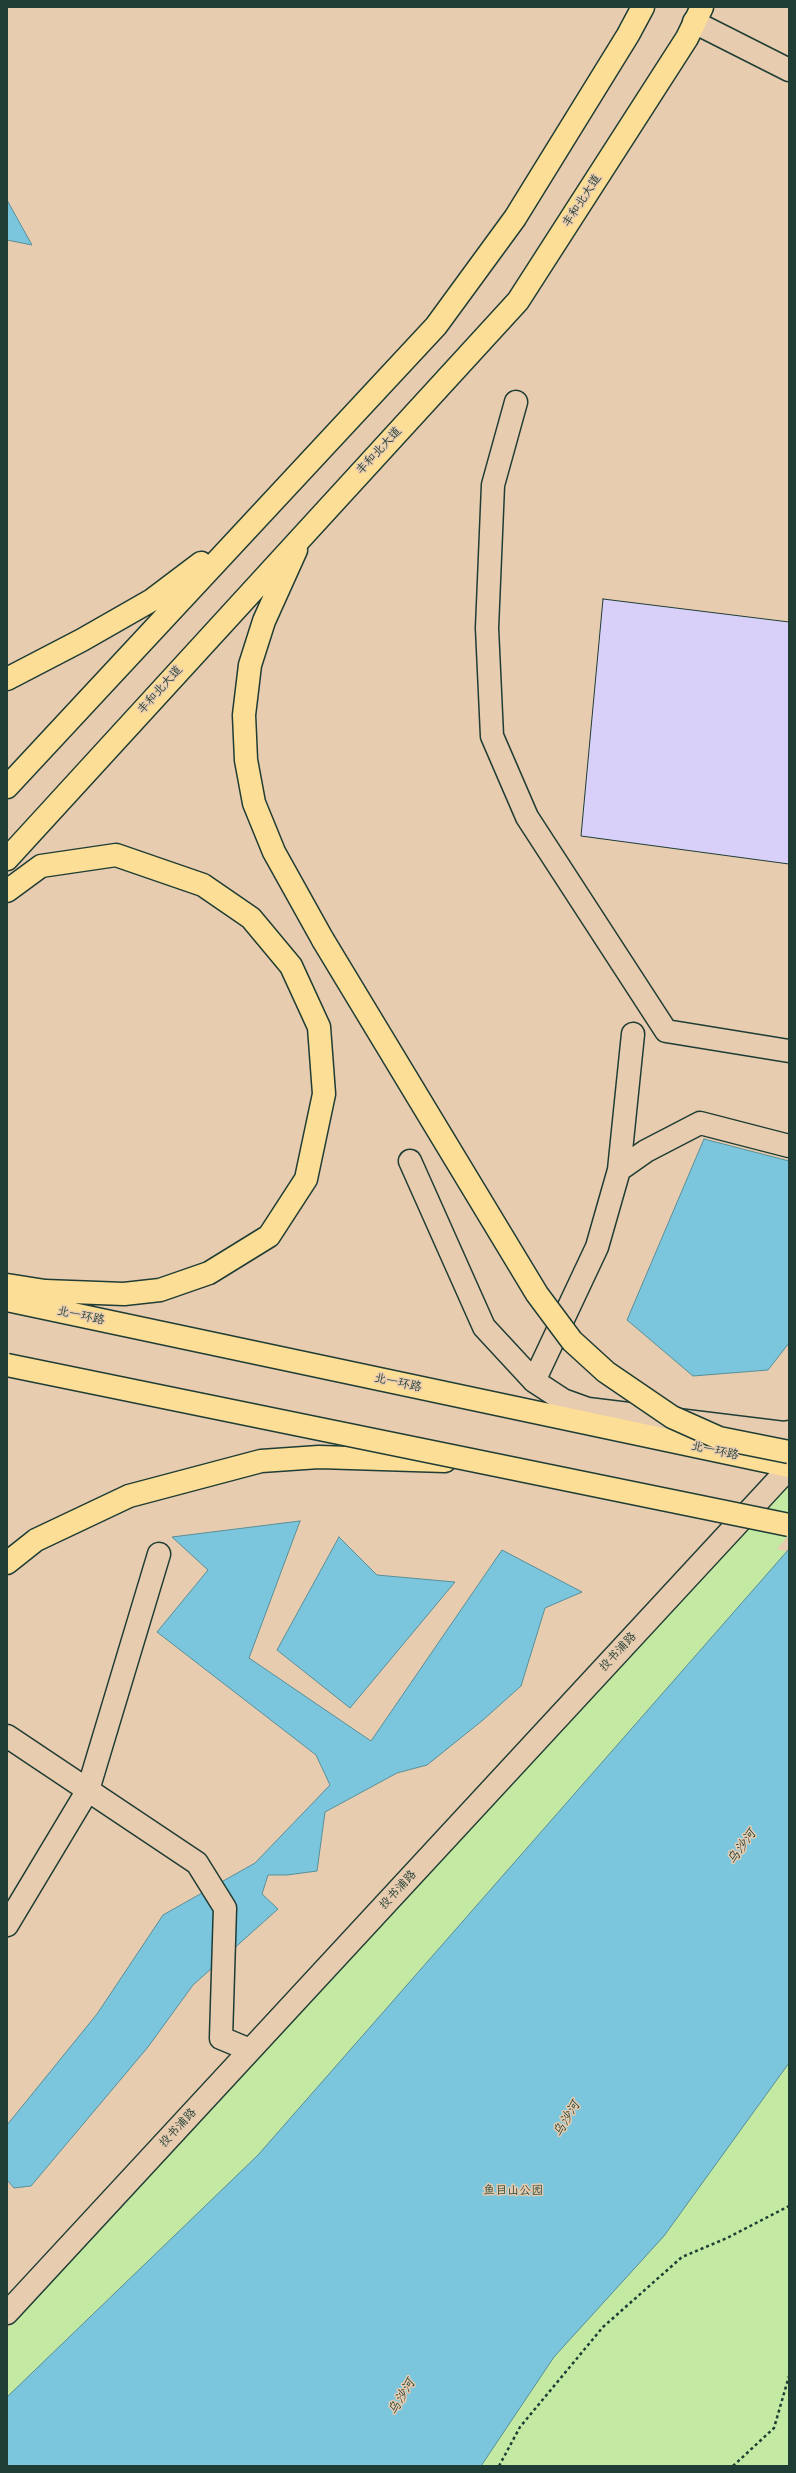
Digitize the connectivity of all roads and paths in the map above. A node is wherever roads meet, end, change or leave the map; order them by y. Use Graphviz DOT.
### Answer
graph roads {
  1 [pos="643,7"];
  2 [pos="698,14"];
  3 [pos="789,70"];
  4 [pos="516,402"];
  5 [pos="246,529"];
  6 [pos="305,531"];
  7 [pos="7,679"];
  8 [pos="7,786"];
  9 [pos="7,859"];
  10 [pos="7,891"];
  11 [pos="633,1034"];
  12 [pos="789,1051"];
  13 [pos="789,1146"];
  14 [pos="410,1161"];
  15 [pos="619,1170"];
  16 [pos="7,1285"];
  17 [pos="7,1300"];
  18 [pos="7,1365"];
  19 [pos="534,1381"];
  20 [pos="789,1432"];
  21 [pos="789,1452"];
  22 [pos="480,1462"];
  23 [pos="789,1467"];
  24 [pos="789,1525"];
  25 [pos="159,1554"];
  26 [pos="7,1563"];
  27 [pos="9,1740"];
  28 [pos="88,1790"];
  29 [pos="7,1925"];
  30 [pos="250,2050"];
  31 [pos="789,2206"];
  32 [pos="7,2313"];
  33 [pos="789,2376"];
  34 [pos="499,2466"];
  35 [pos="733,2466"];
  1 -- 5 [label="highway"];
  2 -- 3 [label="street"];
  2 -- 6 [label="highway, 丰和北大道"];
  4 -- 12 [label="street"];
  5 -- 7 [label="highway"];
  5 -- 8 [label="highway"];
  6 -- 9 [label="highway, 丰和北大道"];
  6 -- 21 [label="highway, bridge"];
  10 -- 16 [label="highway"];
  11 -- 15 [label="street"];
  13 -- 15 [label="street"];
  14 -- 19 [label="street"];
  15 -- 19 [label="street"];
  17 -- 23 [label="highway, 北一环路"];
  18 -- 22 [label="highway, bridge"];
  19 -- 20 [label="street"];
  22 -- 24 [label="highway, bridge"];
  22 -- 26 [label="highway, bridge"];
  23 -- 30 [label="street, 投书浦路"];
  25 -- 28 [label="street"];
  27 -- 28 [label="street"];
  28 -- 29 [label="street"];
  28 -- 30 [label="street"];
  30 -- 32 [label="street, 投书浦路"];
  31 -- 34 [label="path"];
  33 -- 35 [label="path"];
}
